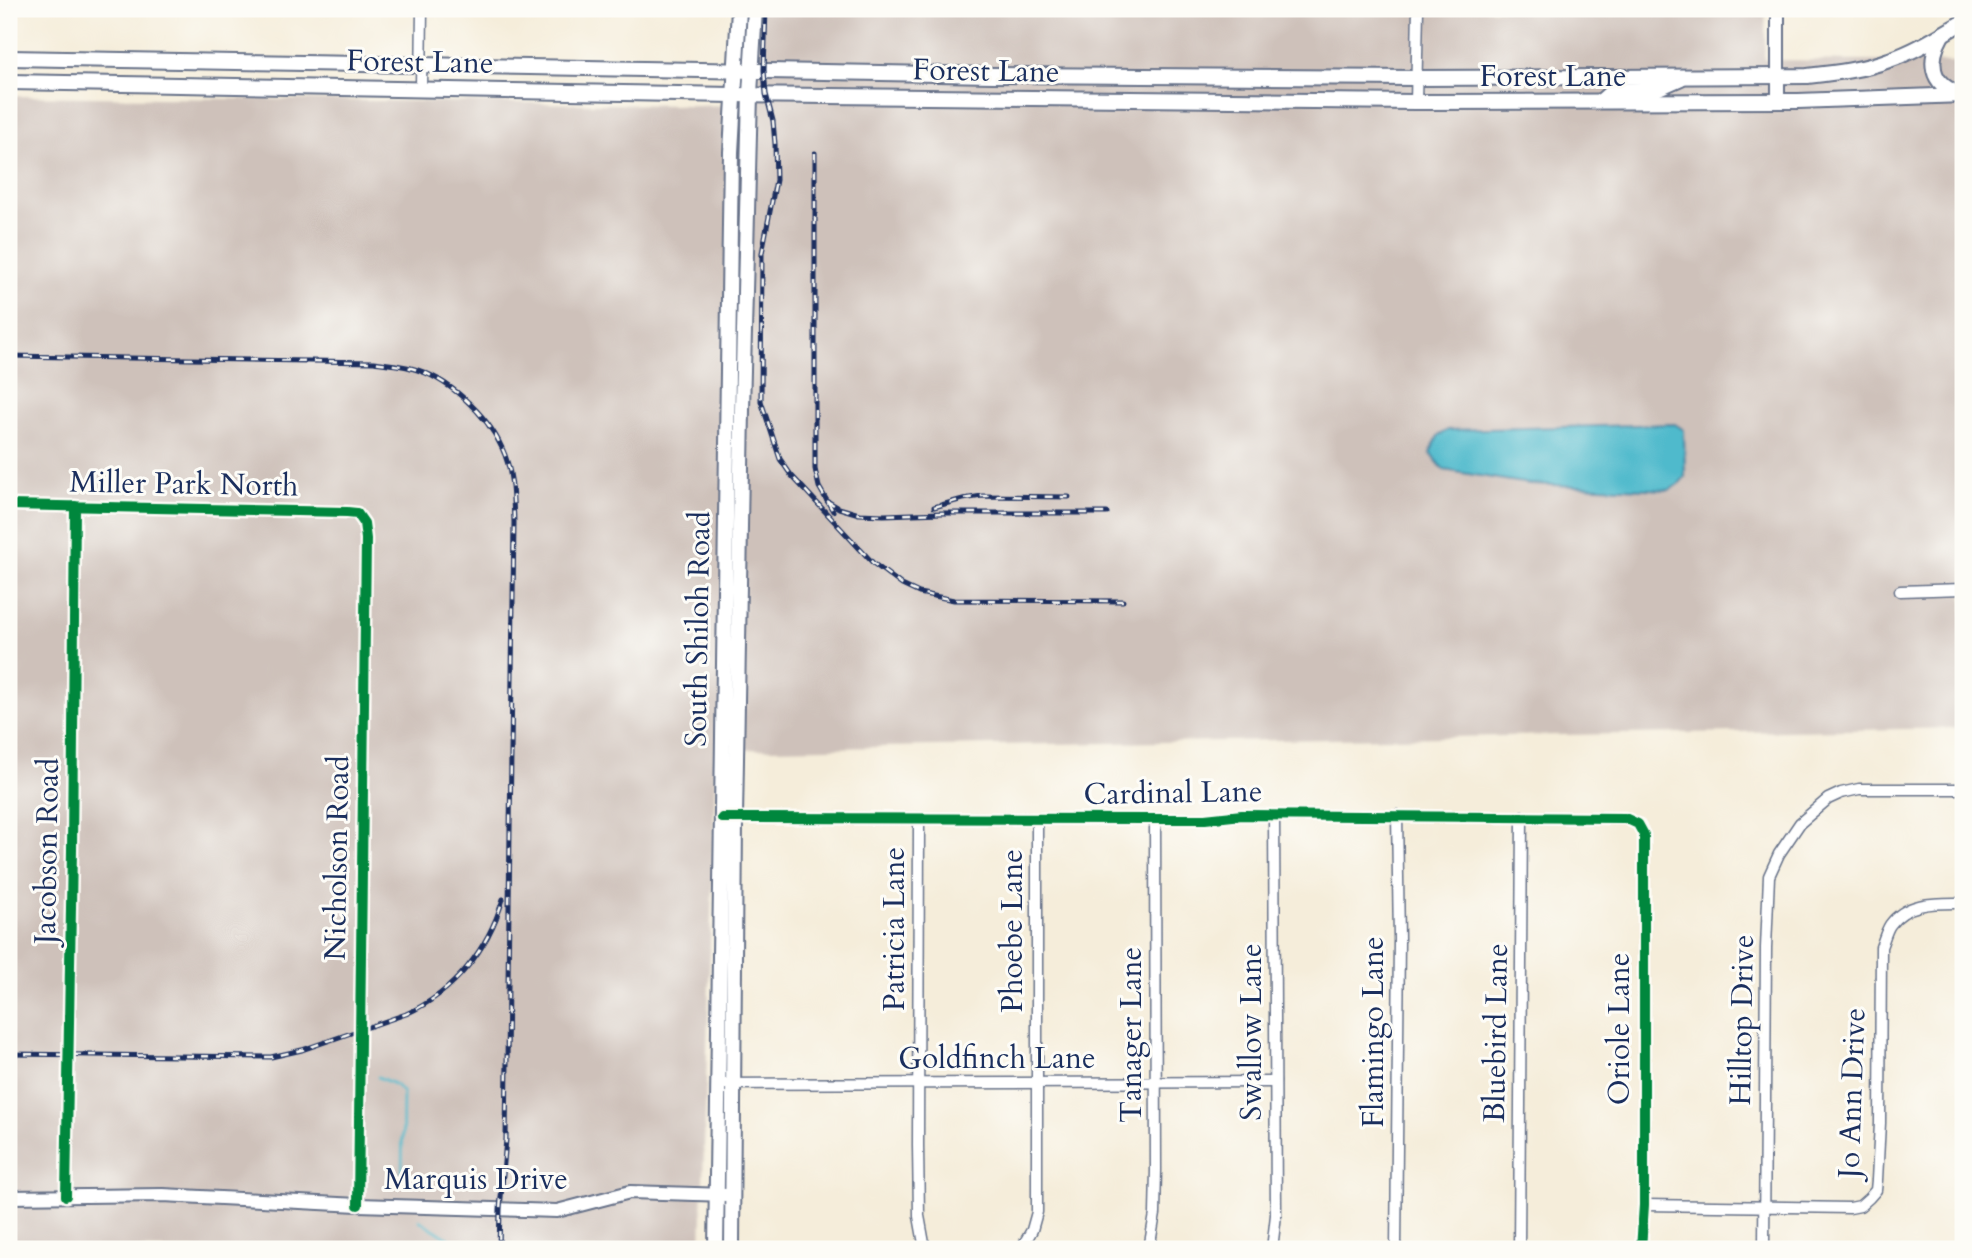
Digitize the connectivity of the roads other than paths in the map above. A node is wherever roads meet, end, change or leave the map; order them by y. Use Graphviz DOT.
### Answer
graph roads {
  1 [pos="422,9"];
  2 [pos="739,9"];
  3 [pos="755,9"];
  4 [pos="1418,9"];
  5 [pos="1778,9"];
  6 [pos="1963,22"];
  7 [pos="1942,34"];
  8 [pos="9,58"];
  9 [pos="71,59"];
  10 [pos="297,63"];
  11 [pos="421,65"];
  12 [pos="752,70"];
  13 [pos="735,71"];
  14 [pos="1778,75"];
  15 [pos="1686,76"];
  16 [pos="1415,78"];
  17 [pos="9,82"];
  18 [pos="70,83"];
  19 [pos="297,86"];
  20 [pos="421,88"];
  21 [pos="750,94"];
  22 [pos="733,95"];
  23 [pos="1963,95"];
  24 [pos="1778,101"];
  25 [pos="1416,102"];
  26 [pos="1601,102"];
  27 [pos="9,505"];
  28 [pos="75,506"];
  29 [pos="357,513"];
  30 [pos="1963,589"];
  31 [pos="1900,591"];
  32 [pos="1963,789"];
  33 [pos="1274,815"];
  34 [pos="1397,815"];
  35 [pos="1522,816"];
  36 [pos="728,818"];
  37 [pos="1626,818"];
  38 [pos="919,819"];
  39 [pos="1037,819"];
  40 [pos="1156,819"];
  41 [pos="1963,903"];
  42 [pos="918,1082"];
  43 [pos="1036,1082"];
  44 [pos="1275,1082"];
  45 [pos="734,1083"];
  46 [pos="1154,1083"];
  47 [pos="718,1084"];
  48 [pos="717,1195"];
  49 [pos="733,1195"];
  50 [pos="66,1196"];
  51 [pos="9,1197"];
  52 [pos="358,1205"];
  53 [pos="1644,1205"];
  54 [pos="1764,1207"];
  55 [pos="716,1249"];
  56 [pos="732,1249"];
  57 [pos="925,1249"];
  58 [pos="1021,1249"];
  59 [pos="1149,1249"];
  60 [pos="1272,1249"];
  61 [pos="1396,1249"];
  62 [pos="1519,1249"];
  63 [pos="1641,1249"];
  64 [pos="1764,1249"];
  1 -- 11 [label="street"];
  2 -- 13 [label="main road, South Shiloh Road"];
  3 -- 12 [label="main road, South Shiloh Road"];
  4 -- 16 [label="street"];
  5 -- 14 [label="street"];
  6 -- 7 [label="main road, Forest Lane"];
  7 -- 14 [label="main road, Forest Lane"];
  7 -- 23 [label="main road"];
  8 -- 9 [label="main road, Forest Lane"];
  9 -- 10 [label="main road, Forest Lane"];
  9 -- 18 [label="main road"];
  10 -- 11 [label="main road, Forest Lane"];
  10 -- 19 [label="main road"];
  11 -- 13 [label="main road, Forest Lane"];
  11 -- 20 [label="street"];
  12 -- 13 [label="main road, Forest Lane"];
  12 -- 16 [label="main road, Forest Lane"];
  12 -- 21 [label="main road, South Shiloh Road"];
  13 -- 22 [label="main road, South Shiloh Road"];
  14 -- 15 [label="main road, Forest Lane"];
  14 -- 24 [label="street"];
  15 -- 16 [label="main road, Forest Lane"];
  15 -- 26 [label="main road"];
  16 -- 25 [label="street"];
  17 -- 18 [label="main road, Forest Lane"];
  18 -- 19 [label="main road, Forest Lane"];
  19 -- 20 [label="main road, Forest Lane"];
  20 -- 22 [label="main road, Forest Lane"];
  21 -- 22 [label="main road, Forest Lane"];
  21 -- 25 [label="main road, Forest Lane"];
  21 -- 36 [label="main road, South Shiloh Road"];
  22 -- 36 [label="main road, South Shiloh Road"];
  23 -- 24 [label="main road, Forest Lane"];
  24 -- 26 [label="main road, Forest Lane"];
  25 -- 26 [label="main road, Forest Lane"];
  27 -- 28 [label="street, Miller Park North"];
  28 -- 29 [label="street, Miller Park North"];
  28 -- 50 [label="street, Jacobson Road"];
  29 -- 52 [label="street, Nicholson Road"];
  30 -- 31 [label="street"];
  32 -- 54 [label="street, Hilltop Drive"];
  33 -- 34 [label="street, Cardinal Lane"];
  33 -- 40 [label="street, Cardinal Lane"];
  33 -- 44 [label="street, Swallow Lane"];
  34 -- 35 [label="street, Cardinal Lane"];
  34 -- 61 [label="street, Flamingo Lane"];
  35 -- 37 [label="street, Cardinal Lane"];
  35 -- 62 [label="street, Bluebird Lane"];
  36 -- 38 [label="street, Cardinal Lane"];
  36 -- 45 [label="main road, South Shiloh Road"];
  36 -- 47 [label="main road, South Shiloh Road"];
  37 -- 53 [label="street, Oriole Lane"];
  38 -- 39 [label="street, Cardinal Lane"];
  38 -- 42 [label="street, Patricia Lane"];
  39 -- 40 [label="street, Cardinal Lane"];
  39 -- 43 [label="street, Phoebe Lane"];
  40 -- 46 [label="street, Tanager Lane"];
  41 -- 54 [label="street, Jo Ann Drive"];
  42 -- 43 [label="street, Goldfinch Lane"];
  42 -- 45 [label="street, Goldfinch Lane"];
  42 -- 57 [label="street, Patricia Lane"];
  43 -- 46 [label="street, Goldfinch Lane"];
  43 -- 58 [label="street, Phoebe Lane"];
  44 -- 46 [label="street, Goldfinch Lane"];
  44 -- 60 [label="street, Swallow Lane"];
  45 -- 47 [label="street, Goldfinch Lane"];
  45 -- 49 [label="main road, South Shiloh Road"];
  46 -- 59 [label="street, Tanager Lane"];
  47 -- 48 [label="main road, South Shiloh Road"];
  48 -- 49 [label="street, Marquis Drive"];
  48 -- 52 [label="street, Marquis Drive"];
  48 -- 55 [label="main road, South Shiloh Road"];
  49 -- 56 [label="main road, South Shiloh Road"];
  50 -- 51 [label="street, Marquis Drive"];
  50 -- 52 [label="street, Marquis Drive"];
  53 -- 54 [label="street, Jo Ann Drive"];
  53 -- 63 [label="street, Oriole Lane"];
  54 -- 64 [label="street, Hilltop Drive"];
}
